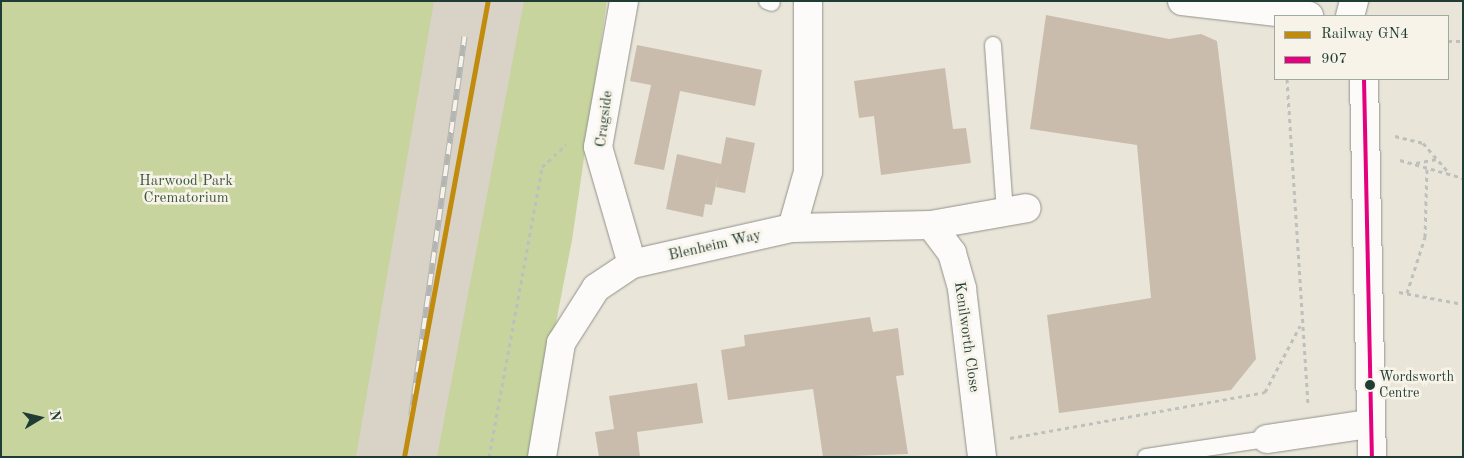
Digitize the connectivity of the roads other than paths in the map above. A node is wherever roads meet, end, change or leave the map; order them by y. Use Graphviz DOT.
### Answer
graph roads {
  1 [pos="624,1"];
  2 [pos="808,1"];
  3 [pos="1182,1"];
  4 [pos="1354,1"];
  5 [pos="1301,15"];
  6 [pos="1350,15"];
  7 [pos="993,44"];
  8 [pos="1364,80"];
  9 [pos="1016,210"];
  10 [pos="930,225"];
  11 [pos="792,228"];
  12 [pos="632,264"];
  13 [pos="1369,424"];
  14 [pos="1267,439"];
  15 [pos="981,450"];
  16 [pos="542,457"];
  17 [pos="1146,457"];
  18 [pos="1372,457"];
  1 -- 12 [label="street, Cragside"];
  2 -- 11 [label="street"];
  3 -- 5 [label="street"];
  4 -- 6 [label="street"];
  7 -- 9 [label="lane"];
  8 -- 13 [label="street"];
  9 -- 10 [label="street"];
  10 -- 11 [label="street"];
  10 -- 15 [label="street, Kenilworth Close"];
  11 -- 12 [label="street, Blenheim Way"];
  12 -- 16 [label="street, Blenheim Way"];
  13 -- 14 [label="street"];
  13 -- 18 [label="street"];
  14 -- 17 [label="lane"];
}
